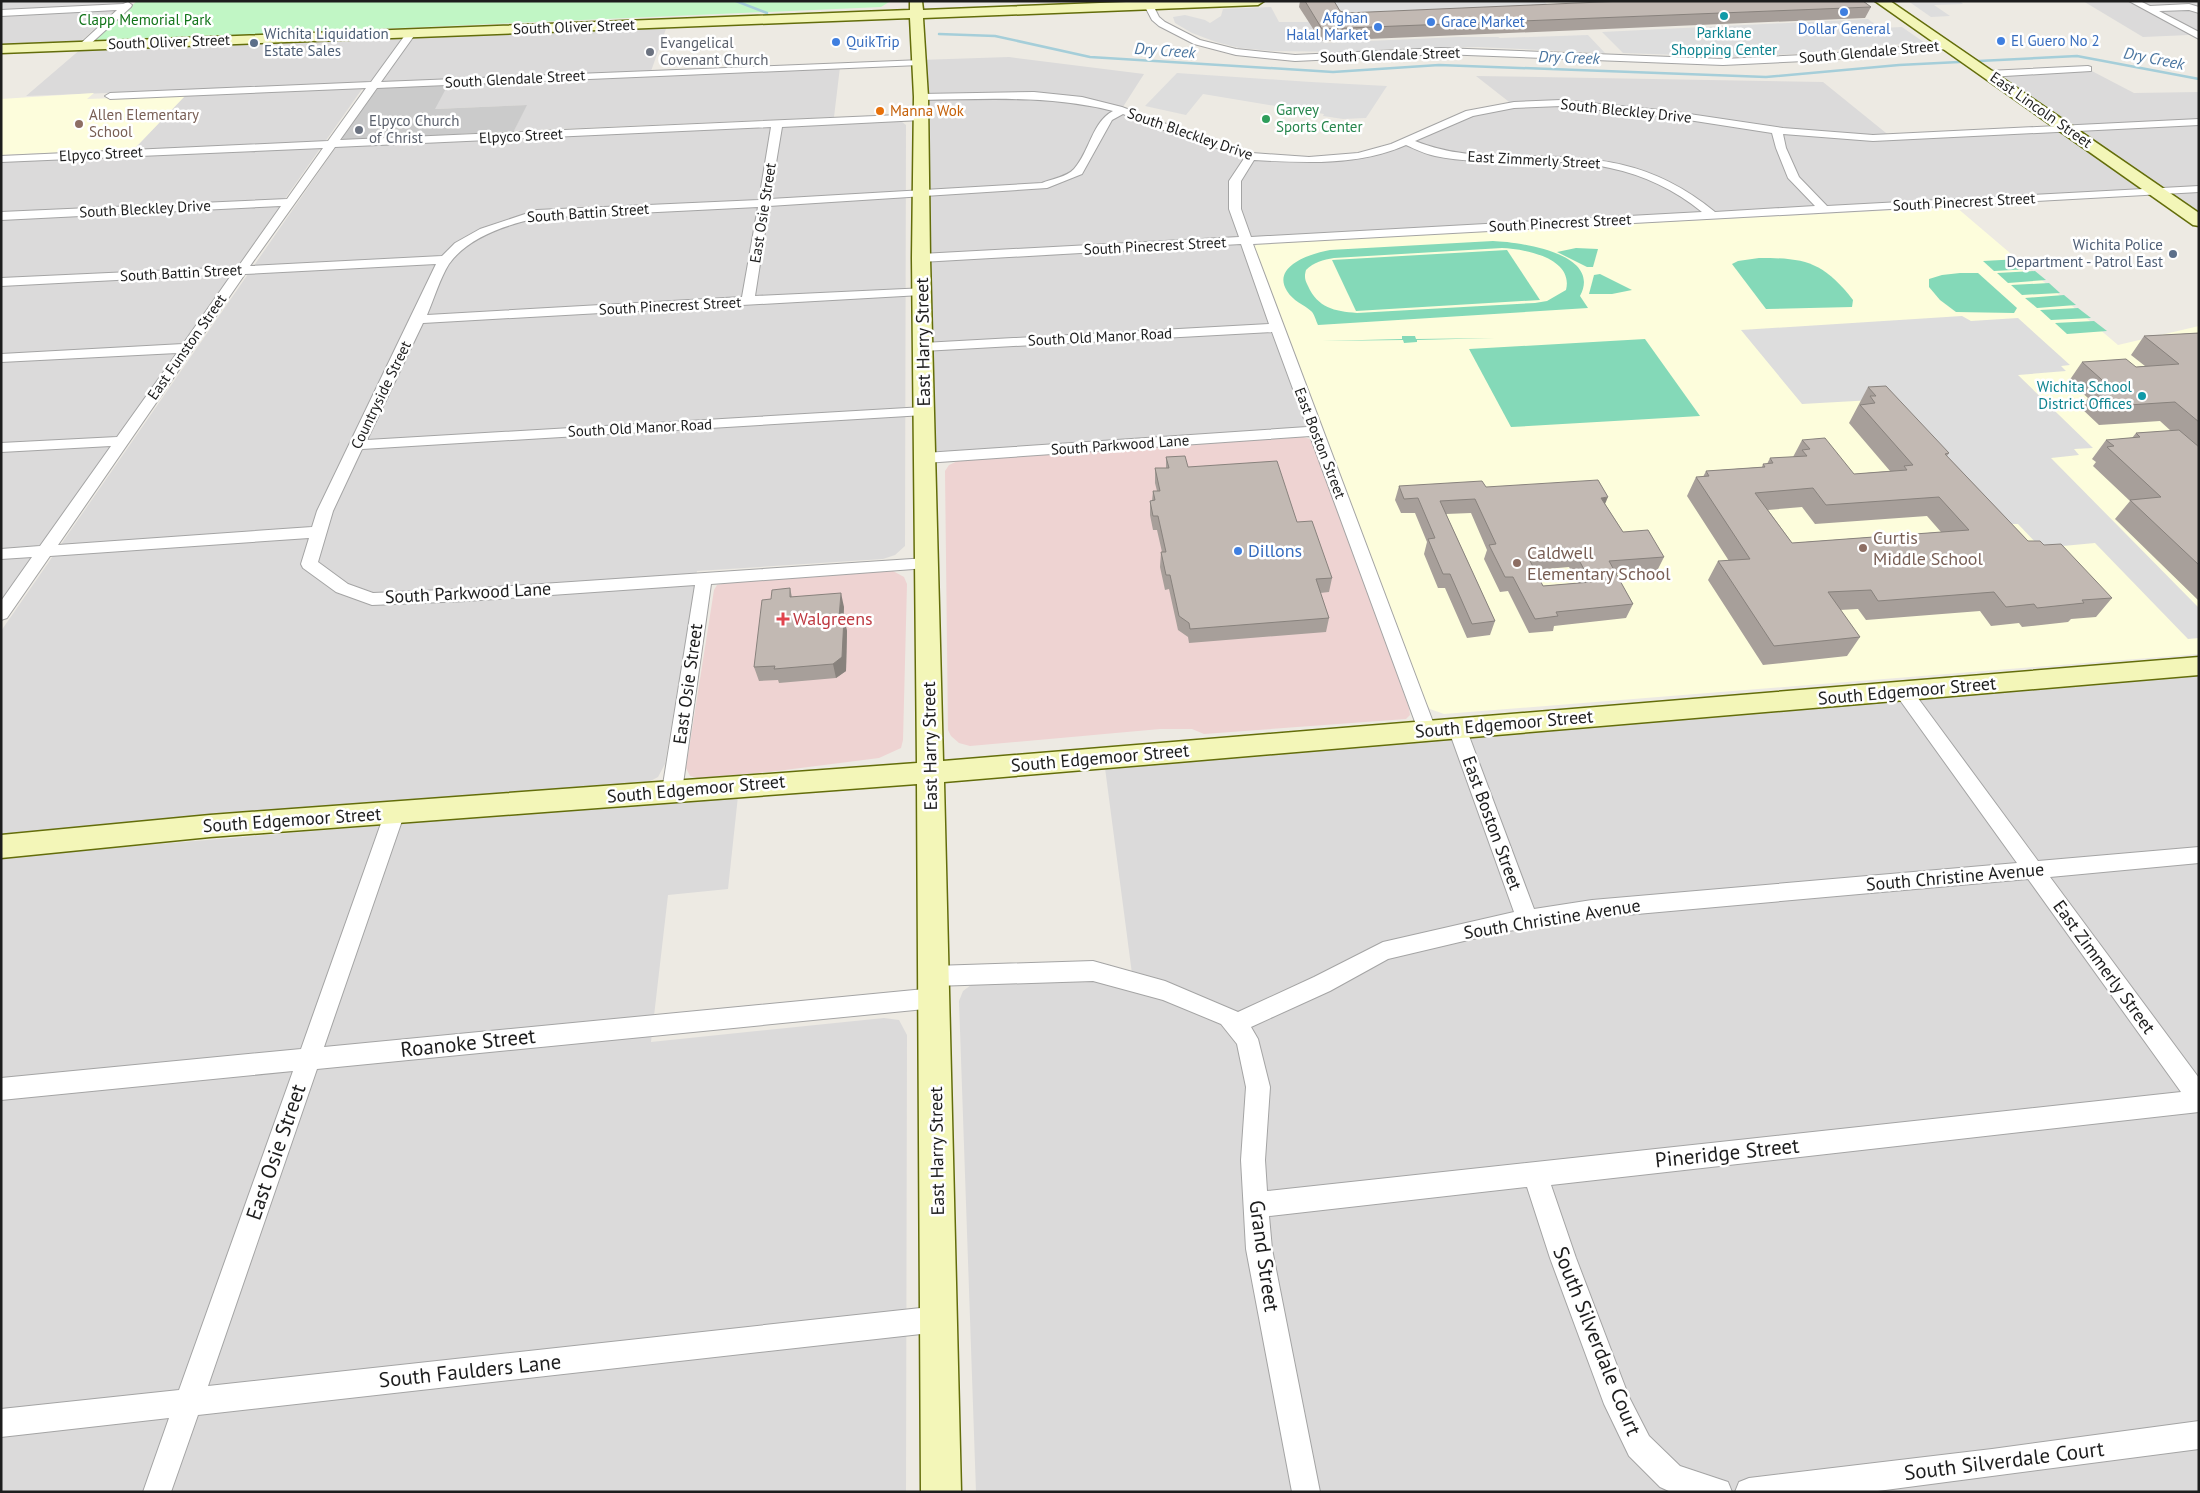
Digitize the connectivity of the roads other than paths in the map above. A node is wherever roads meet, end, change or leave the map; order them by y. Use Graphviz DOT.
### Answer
graph roads {
  1 [pos="1163,1"];
  2 [pos="1258,1"];
  3 [pos="1881,1"];
  4 [pos="2133,1"];
  5 [pos="1146,3"];
  6 [pos="129,4"];
  7 [pos="2193,6"];
  8 [pos="916,8"];
  9 [pos="2146,9"];
  10 [pos="1,12"];
  11 [pos="411,33"];
  12 [pos="2199,36"];
  13 [pos="83,46"];
  14 [pos="1,49"];
  15 [pos="1952,49"];
  16 [pos="919,62"];
  17 [pos="2088,69"];
  18 [pos="1983,71"];
  19 [pos="374,85"];
  20 [pos="110,96"];
  21 [pos="921,107"];
  22 [pos="1121,111"];
  23 [pos="2199,122"];
  24 [pos="777,124"];
  25 [pos="2068,129"];
  26 [pos="1777,131"];
  27 [pos="1406,141"];
  28 [pos="331,144"];
  29 [pos="1252,156"];
  30 [pos="1,159"];
  31 [pos="2199,189"];
  32 [pos="2158,192"];
  33 [pos="920,193"];
  34 [pos="289,202"];
  35 [pos="764,203"];
  36 [pos="1824,209"];
  37 [pos="1712,215"];
  38 [pos="1,216"];
  39 [pos="2199,221"];
  40 [pos="1246,241"];
  41 [pos="921,258"];
  42 [pos="446,260"];
  43 [pos="241,270"];
  44 [pos="1,282"];
  45 [pos="922,291"];
  46 [pos="748,301"];
  47 [pos="418,319"];
  48 [pos="1276,328"];
  49 [pos="186,348"];
  50 [pos="923,348"];
  51 [pos="1,358"];
  52 [pos="924,411"];
  53 [pos="1316,431"];
  54 [pos="122,441"];
  55 [pos="356,445"];
  56 [pos="1,448"];
  57 [pos="925,458"];
  58 [pos="319,532"];
  59 [pos="45,551"];
  60 [pos="1,554"];
  61 [pos="927,563"];
  62 [pos="704,578"];
  63 [pos="1,614"];
  64 [pos="2199,666"];
  65 [pos="1903,691"];
  66 [pos="1457,728"];
  67 [pos="1427,730"];
  68 [pos="931,771"];
  69 [pos="672,791"];
  70 [pos="394,812"];
  71 [pos="1,847"];
  72 [pos="2199,855"];
  73 [pos="2033,870"];
  74 [pos="1527,919"];
  75 [pos="934,987"];
  76 [pos="1235,1024"];
  77 [pos="308,1060"];
  78 [pos="1,1089"];
  79 [pos="2199,1099"];
  80 [pos="1535,1174"];
  81 [pos="1256,1205"];
  82 [pos="939,1319"];
  83 [pos="188,1402"];
  84 [pos="1,1423"];
  85 [pos="2199,1435"];
  86 [pos="1804,1489"];
  87 [pos="157,1492"];
  88 [pos="941,1492"];
  89 [pos="1306,1492"];
  90 [pos="1718,1492"];
  91 [pos="1749,1492"];
  1 -- 5 [label="main road, South Oliver Street"];
  2 -- 5 [label="main road, South Oliver Street"];
  3 -- 15 [label="main road, East Lincoln Street"];
  4 -- 9 [label="street"];
  5 -- 8 [label="main road, South Oliver Street"];
  5 -- 15 [label="street, South Glendale Street"];
  6 -- 10 [label="street"];
  6 -- 13 [label="street"];
  7 -- 9 [label="street"];
  8 -- 11 [label="main road, South Oliver Street"];
  8 -- 16 [label="main road, East Harry Street"];
  9 -- 12 [label="street"];
  11 -- 13 [label="main road, South Oliver Street"];
  11 -- 19 [label="street, East Funston Street"];
  13 -- 14 [label="main road, South Oliver Street"];
  15 -- 18 [label="main road, East Lincoln Street"];
  16 -- 19 [label="street, South Glendale Street"];
  16 -- 21 [label="main road, East Harry Street"];
  17 -- 18 [label="street"];
  18 -- 25 [label="main road, East Lincoln Street"];
  19 -- 20 [label="street, South Glendale Street"];
  19 -- 28 [label="street, East Funston Street"];
  21 -- 22 [label="street, South Bleckley Drive"];
  21 -- 24 [label="street, Elpyco Street"];
  21 -- 33 [label="main road, East Harry Street"];
  22 -- 29 [label="street, South Bleckley Drive"];
  22 -- 33 [label="street, South Battin Street"];
  23 -- 25 [label="street, South Bleckley Drive"];
  24 -- 28 [label="street, Elpyco Street"];
  24 -- 35 [label="street, East Osie Street"];
  25 -- 26 [label="street, South Bleckley Drive"];
  25 -- 32 [label="main road, East Lincoln Street"];
  26 -- 27 [label="street, South Bleckley Drive"];
  26 -- 36 [label="street"];
  27 -- 29 [label="street, South Bleckley Drive"];
  27 -- 37 [label="street, East Zimmerly Street"];
  28 -- 30 [label="street, Elpyco Street"];
  28 -- 34 [label="street, East Funston Street"];
  29 -- 40 [label="street, East Boston Street"];
  31 -- 32 [label="street, South Pinecrest Street"];
  32 -- 36 [label="street, South Pinecrest Street"];
  32 -- 39 [label="main road, East Lincoln Street"];
  33 -- 35 [label="street, South Battin Street"];
  33 -- 41 [label="main road, East Harry Street"];
  34 -- 38 [label="street, South Bleckley Drive"];
  34 -- 43 [label="street, East Funston Street"];
  35 -- 42 [label="street, South Battin Street"];
  35 -- 46 [label="street, East Osie Street"];
  36 -- 37 [label="street, South Pinecrest Street"];
  37 -- 40 [label="street, South Pinecrest Street"];
  40 -- 41 [label="street, South Pinecrest Street"];
  40 -- 48 [label="street, East Boston Street"];
  41 -- 45 [label="main road, East Harry Street"];
  42 -- 43 [label="street, South Battin Street"];
  42 -- 47 [label="street, Countryside Street"];
  43 -- 44 [label="street, South Battin Street"];
  43 -- 49 [label="street, East Funston Street"];
  45 -- 46 [label="street, South Pinecrest Street"];
  45 -- 50 [label="main road, East Harry Street"];
  46 -- 47 [label="street, South Pinecrest Street"];
  47 -- 55 [label="street, Countryside Street"];
  48 -- 50 [label="street, South Old Manor Road"];
  48 -- 53 [label="street, East Boston Street"];
  49 -- 51 [label="street"];
  49 -- 54 [label="street, East Funston Street"];
  50 -- 52 [label="main road, East Harry Street"];
  52 -- 55 [label="street, South Old Manor Road"];
  52 -- 57 [label="main road, East Harry Street"];
  53 -- 57 [label="street, South Parkwood Lane"];
  53 -- 67 [label="street, East Boston Street"];
  54 -- 56 [label="street"];
  54 -- 59 [label="street, East Funston Street"];
  55 -- 58 [label="street, Countryside Street"];
  57 -- 61 [label="main road, East Harry Street"];
  58 -- 59 [label="street"];
  58 -- 62 [label="street, South Parkwood Lane"];
  59 -- 60 [label="street"];
  59 -- 63 [label="street, East Funston Street"];
  61 -- 62 [label="street, South Parkwood Lane"];
  61 -- 68 [label="main road, East Harry Street"];
  62 -- 69 [label="street, East Osie Street"];
  64 -- 65 [label="main road, South Edgemoor Street"];
  65 -- 66 [label="main road, South Edgemoor Street"];
  65 -- 73 [label="street, East Zimmerly Street"];
  66 -- 67 [label="main road, South Edgemoor Street"];
  66 -- 74 [label="street, East Boston Street"];
  67 -- 68 [label="main road, South Edgemoor Street"];
  68 -- 69 [label="main road, South Edgemoor Street"];
  68 -- 75 [label="main road, East Harry Street"];
  69 -- 70 [label="main road, South Edgemoor Street"];
  70 -- 71 [label="main road, South Edgemoor Street"];
  70 -- 77 [label="street, East Osie Street"];
  72 -- 73 [label="street, South Christine Avenue"];
  73 -- 74 [label="street, South Christine Avenue"];
  73 -- 79 [label="street, East Zimmerly Street"];
  74 -- 76 [label="street, South Christine Avenue"];
  75 -- 76 [label="street"];
  75 -- 77 [label="street, Roanoke Street"];
  75 -- 82 [label="main road, East Harry Street"];
  76 -- 81 [label="street, Grand Street"];
  77 -- 78 [label="street, Roanoke Street"];
  77 -- 83 [label="street, East Osie Street"];
  79 -- 80 [label="street, Pineridge Street"];
  80 -- 81 [label="street, Pineridge Street"];
  80 -- 90 [label="street, South Silverdale Court"];
  81 -- 89 [label="street, Grand Street"];
  82 -- 83 [label="street, South Faulders Lane"];
  82 -- 88 [label="main road, East Harry Street"];
  83 -- 84 [label="street, South Faulders Lane"];
  83 -- 87 [label="street, East Osie Street"];
  85 -- 86 [label="street, South Silverdale Court"];
  86 -- 91 [label="street, South Silverdale Court"];
}
